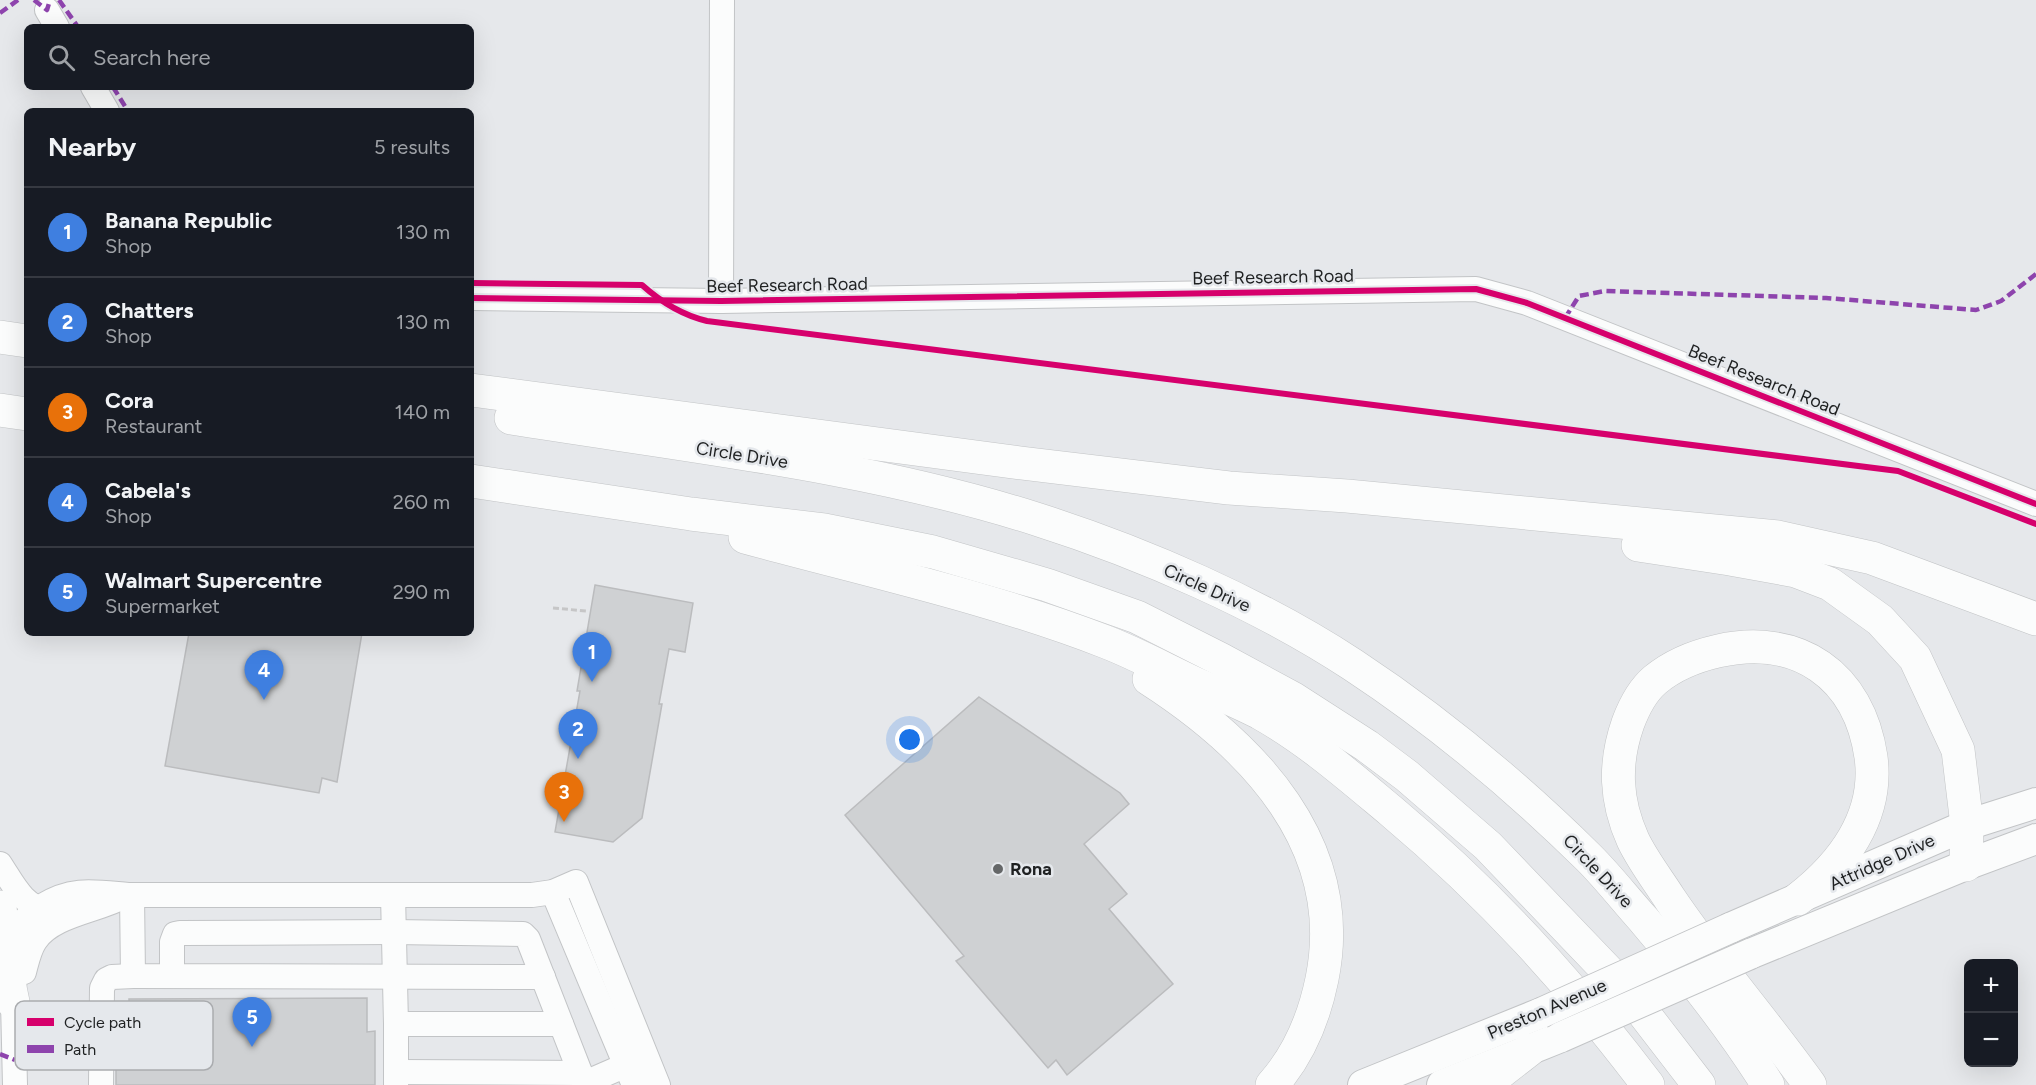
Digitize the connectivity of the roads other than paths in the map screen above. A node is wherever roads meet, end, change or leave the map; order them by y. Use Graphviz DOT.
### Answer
graph roads {
  1 [pos="722,0"];
  2 [pos="95,90"];
  3 [pos="105,108"];
  4 [pos="474,298"];
  5 [pos="721,301"];
  6 [pos="0,337"];
  7 [pos="24,341"];
  8 [pos="474,390"];
  9 [pos="0,410"];
  10 [pos="474,411"];
  11 [pos="24,414"];
  12 [pos="474,481"];
  13 [pos="1229,488"];
  14 [pos="2036,504"];
  15 [pos="691,514"];
  16 [pos="1014,610"];
  17 [pos="2036,619"];
  18 [pos="2036,803"];
  19 [pos="1967,825"];
  20 [pos="2036,839"];
  21 [pos="0,864"];
  22 [pos="1966,865"];
  23 [pos="553,892"];
  24 [pos="130,895"];
  25 [pos="393,895"];
  26 [pos="1798,899"];
  27 [pos="0,907"];
  28 [pos="38,908"];
  29 [pos="73,916"];
  30 [pos="1730,928"];
  31 [pos="394,932"];
  32 [pos="1749,954"];
  33 [pos="395,975"];
  34 [pos="133,976"];
  35 [pos="172,976"];
  36 [pos="543,978"];
  37 [pos="102,1001"];
  38 [pos="13,1002"];
  39 [pos="396,1024"];
  40 [pos="561,1024"];
  41 [pos="1529,1050"];
  42 [pos="635,1069"];
  43 [pos="101,1070"];
  44 [pos="397,1079"];
  45 [pos="584,1080"];
  46 [pos="15,1085"];
  47 [pos="101,1085"];
  48 [pos="658,1085"];
  49 [pos="1272,1085"];
  50 [pos="1363,1085"];
  51 [pos="1442,1085"];
  52 [pos="1484,1085"];
  53 [pos="1648,1085"];
  54 [pos="1699,1085"];
  55 [pos="1768,1085"];
  56 [pos="1810,1085"];
  1 -- 5 [label="street"];
  2 -- 3 [label="street"];
  4 -- 5 [label="street, Beef Research Road"];
  5 -- 14 [label="street, Beef Research Road"];
  6 -- 7 [label="highway"];
  8 -- 13 [label="highway"];
  9 -- 11 [label="highway"];
  10 -- 55 [label="highway, Circle Drive"];
  12 -- 15 [label="highway"];
  13 -- 17 [label="highway"];
  13 -- 19 [label="highway"];
  15 -- 16 [label="highway"];
  15 -- 54 [label="highway"];
  16 -- 49 [label="highway"];
  16 -- 53 [label="highway"];
  18 -- 19 [label="main road, Attridge Drive"];
  19 -- 22 [label="highway"];
  19 -- 26 [label="main road, Attridge Drive"];
  20 -- 22 [label="main road, Attridge Drive"];
  21 -- 28 [label="street"];
  22 -- 32 [label="main road, Attridge Drive"];
  23 -- 25 [label="street"];
  23 -- 42 [label="street"];
  23 -- 42 [label="street"];
  24 -- 25 [label="street"];
  24 -- 28 [label="street"];
  24 -- 29 [label="street"];
  24 -- 34 [label="street"];
  25 -- 31 [label="street"];
  26 -- 30 [label="main road, Attridge Drive"];
  26 -- 56 [label="highway"];
  27 -- 38 [label="highway"];
  28 -- 29 [label="street"];
  28 -- 38 [label="street"];
  29 -- 38 [label="street"];
  30 -- 50 [label="main road, Preston Avenue, bridge"];
  31 -- 33 [label="street"];
  31 -- 35 [label="street"];
  31 -- 36 [label="street"];
  32 -- 41 [label="main road, Preston Avenue, bridge"];
  33 -- 35 [label="street"];
  33 -- 36 [label="street"];
  33 -- 39 [label="street"];
  34 -- 35 [label="street"];
  34 -- 37 [label="street"];
  36 -- 40 [label="street"];
  38 -- 46 [label="street"];
  39 -- 40 [label="street"];
  39 -- 44 [label="street"];
  40 -- 45 [label="street"];
  41 -- 51 [label="main road, Preston Avenue"];
  41 -- 52 [label="highway"];
  42 -- 45 [label="street"];
  42 -- 48 [label="street"];
  43 -- 47 [label="street"];
  44 -- 45 [label="street"];
}
